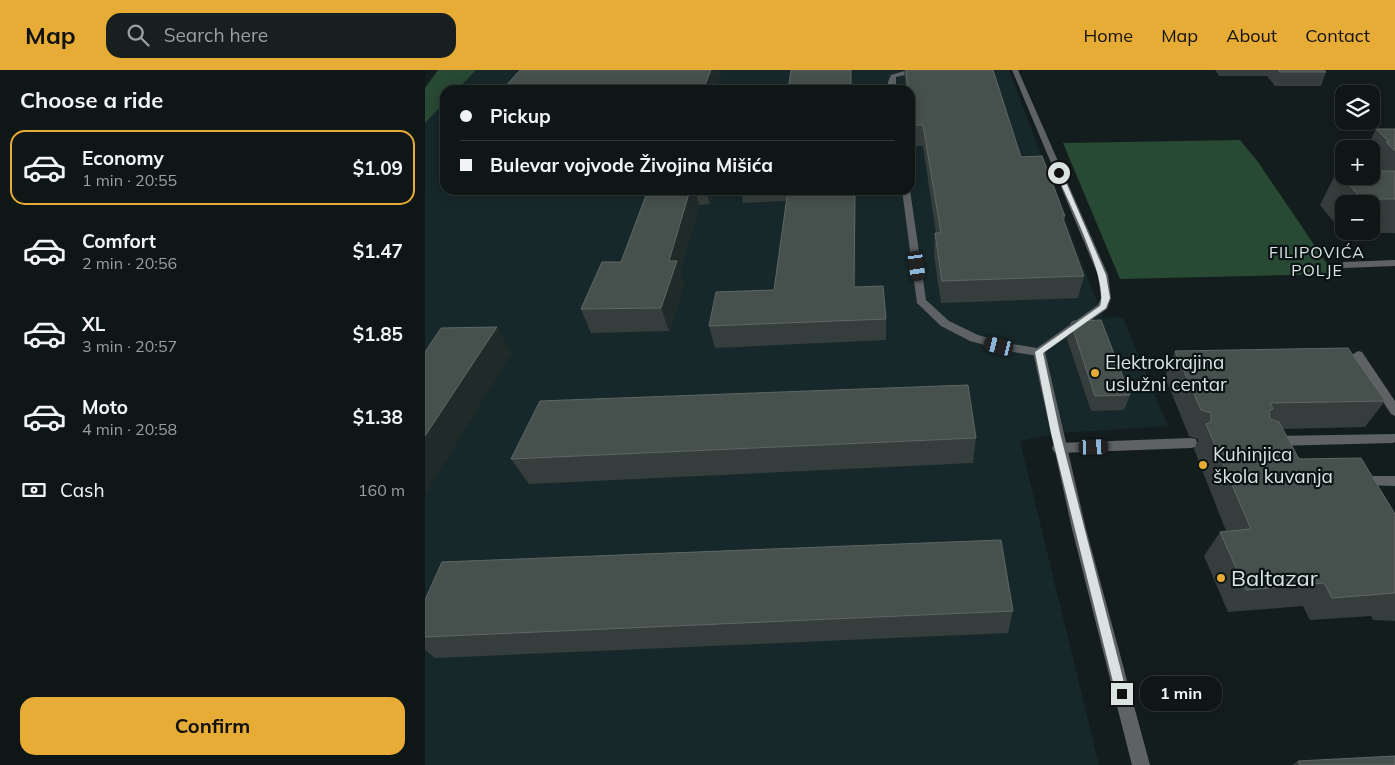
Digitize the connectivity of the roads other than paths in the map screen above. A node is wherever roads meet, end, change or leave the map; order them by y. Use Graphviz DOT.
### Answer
graph roads {
  1 [pos="925,70"];
  2 [pos="1015,70"];
  3 [pos="891,85"];
  4 [pos="908,195"];
  5 [pos="1395,263"];
  6 [pos="1344,265"];
  7 [pos="1039,352"];
  8 [pos="1358,355"];
  9 [pos="1395,410"];
  10 [pos="1393,438"];
  11 [pos="1261,441"];
  12 [pos="1191,443"];
  13 [pos="1059,448"];
  14 [pos="1367,481"];
  15 [pos="1395,481"];
  16 [pos="1141,765"];
  1 -- 3 [label="street"];
  2 -- 7 [label="street"];
  4 -- 7 [label="street"];
  5 -- 6 [label="street"];
  7 -- 13 [label="street"];
  8 -- 9 [label="street"];
  10 -- 11 [label="street"];
  12 -- 13 [label="street"];
  13 -- 16 [label="street"];
  14 -- 15 [label="street"];
}
